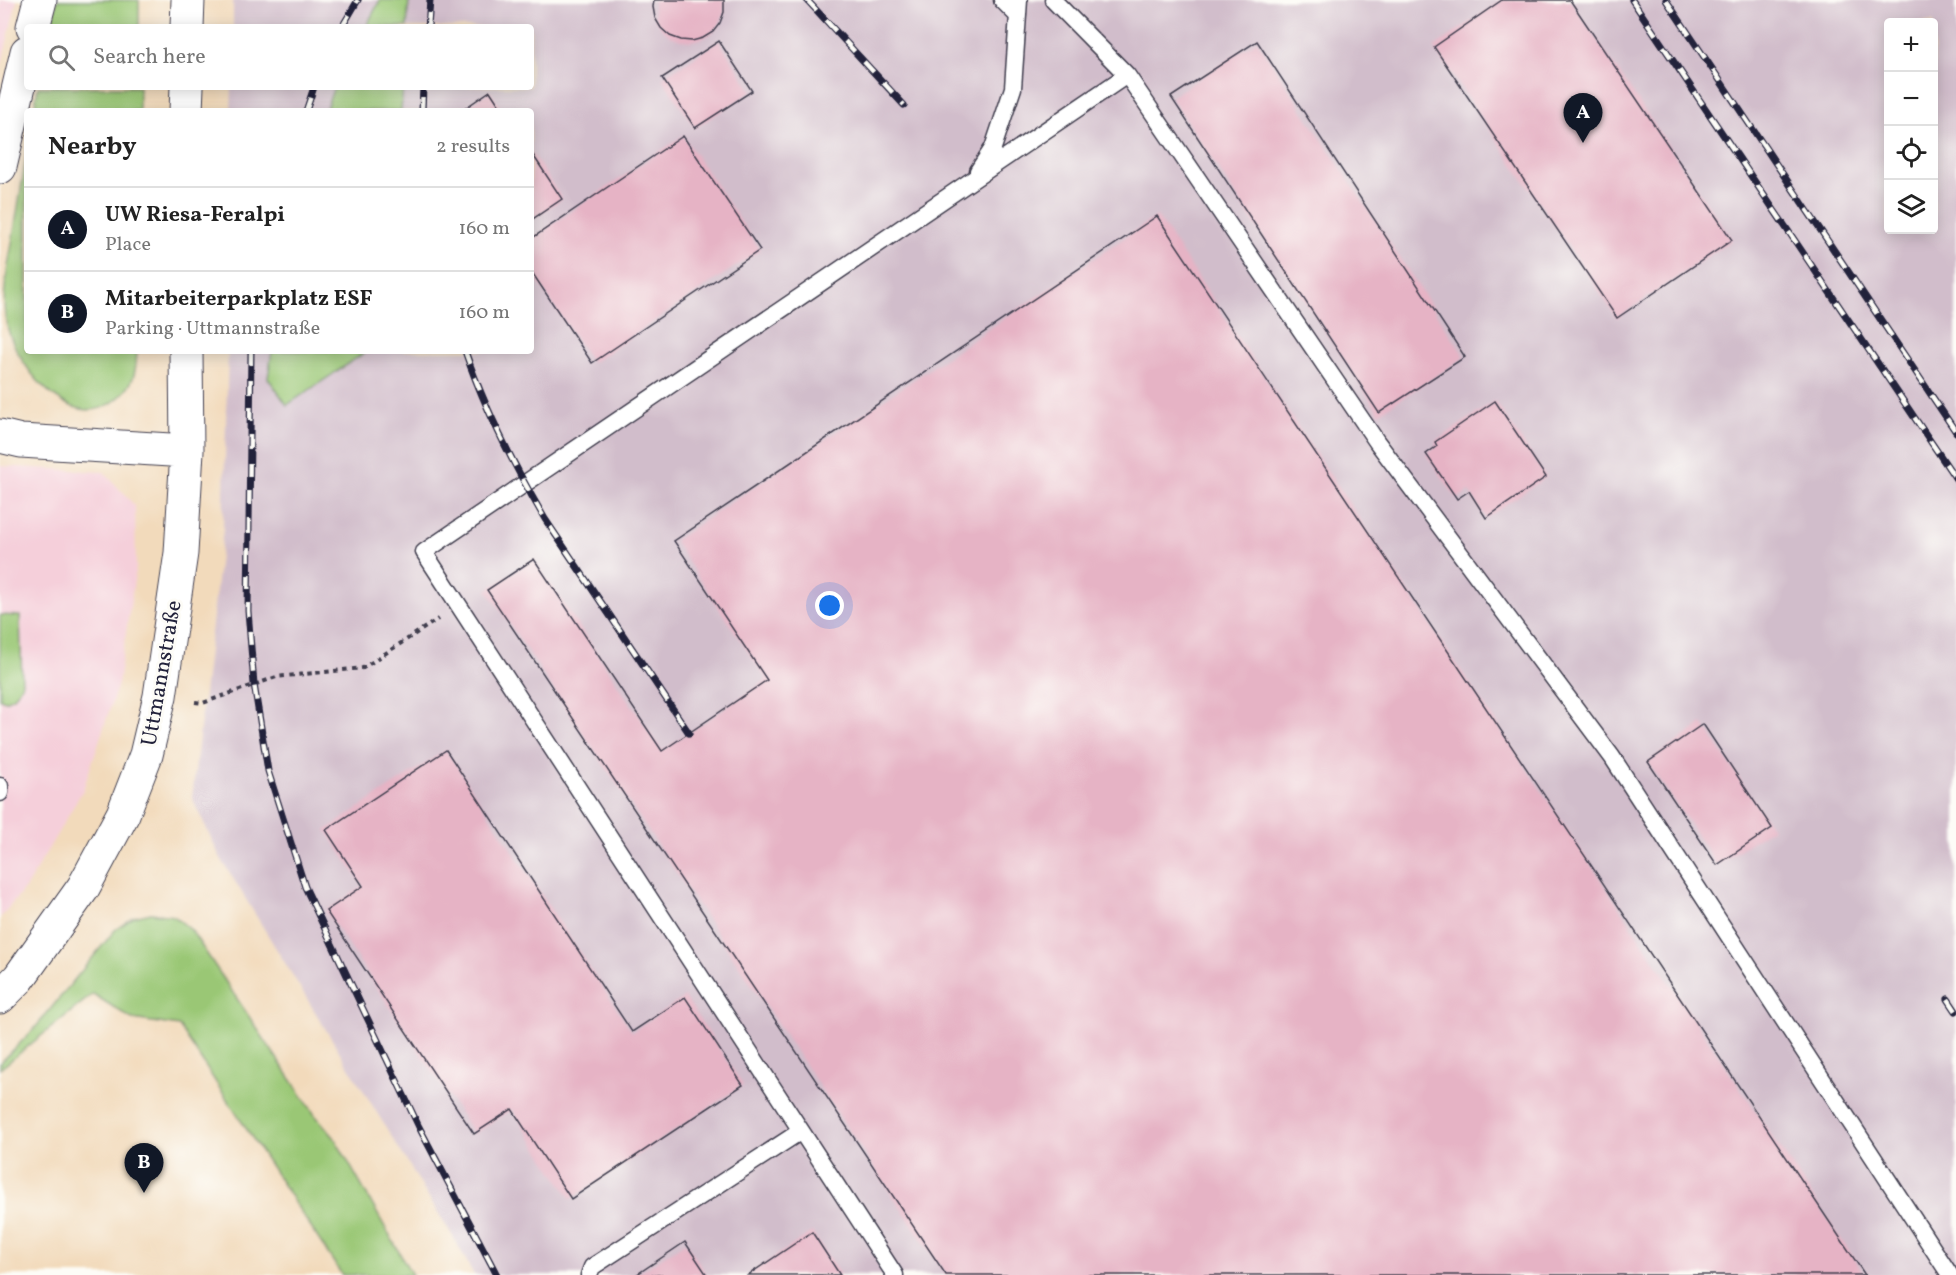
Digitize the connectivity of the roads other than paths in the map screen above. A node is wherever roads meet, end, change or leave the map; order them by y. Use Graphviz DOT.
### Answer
graph roads {
  1 [pos="40,0"];
  2 [pos="188,0"];
  3 [pos="1002,0"];
  4 [pos="1053,0"];
  5 [pos="1018,8"];
  6 [pos="34,24"];
  7 [pos="188,24"];
  8 [pos="24,65"];
  9 [pos="1127,75"];
  10 [pos="187,90"];
  11 [pos="186,108"];
  12 [pos="0,167"];
  13 [pos="973,179"];
  14 [pos="186,354"];
  15 [pos="0,435"];
  16 [pos="186,451"];
  17 [pos="0,786"];
  18 [pos="0,794"];
  19 [pos="0,997"];
  20 [pos="801,1131"];
  21 [pos="589,1275"];
  22 [pos="895,1275"];
  23 [pos="1950,1275"];
  1 -- 6 [label="street"];
  2 -- 7 [label="street"];
  3 -- 5 [label="lane"];
  4 -- 9 [label="lane"];
  5 -- 13 [label="lane"];
  8 -- 12 [label="street"];
  9 -- 13 [label="lane"];
  9 -- 23 [label="lane"];
  10 -- 11 [label="street"];
  13 -- 20 [label="lane"];
  14 -- 16 [label="street, Uttmannstraße"];
  15 -- 16 [label="street"];
  16 -- 19 [label="street, Uttmannstraße"];
  17 -- 18 [label="lane"];
  20 -- 21 [label="lane"];
  20 -- 22 [label="lane"];
}
